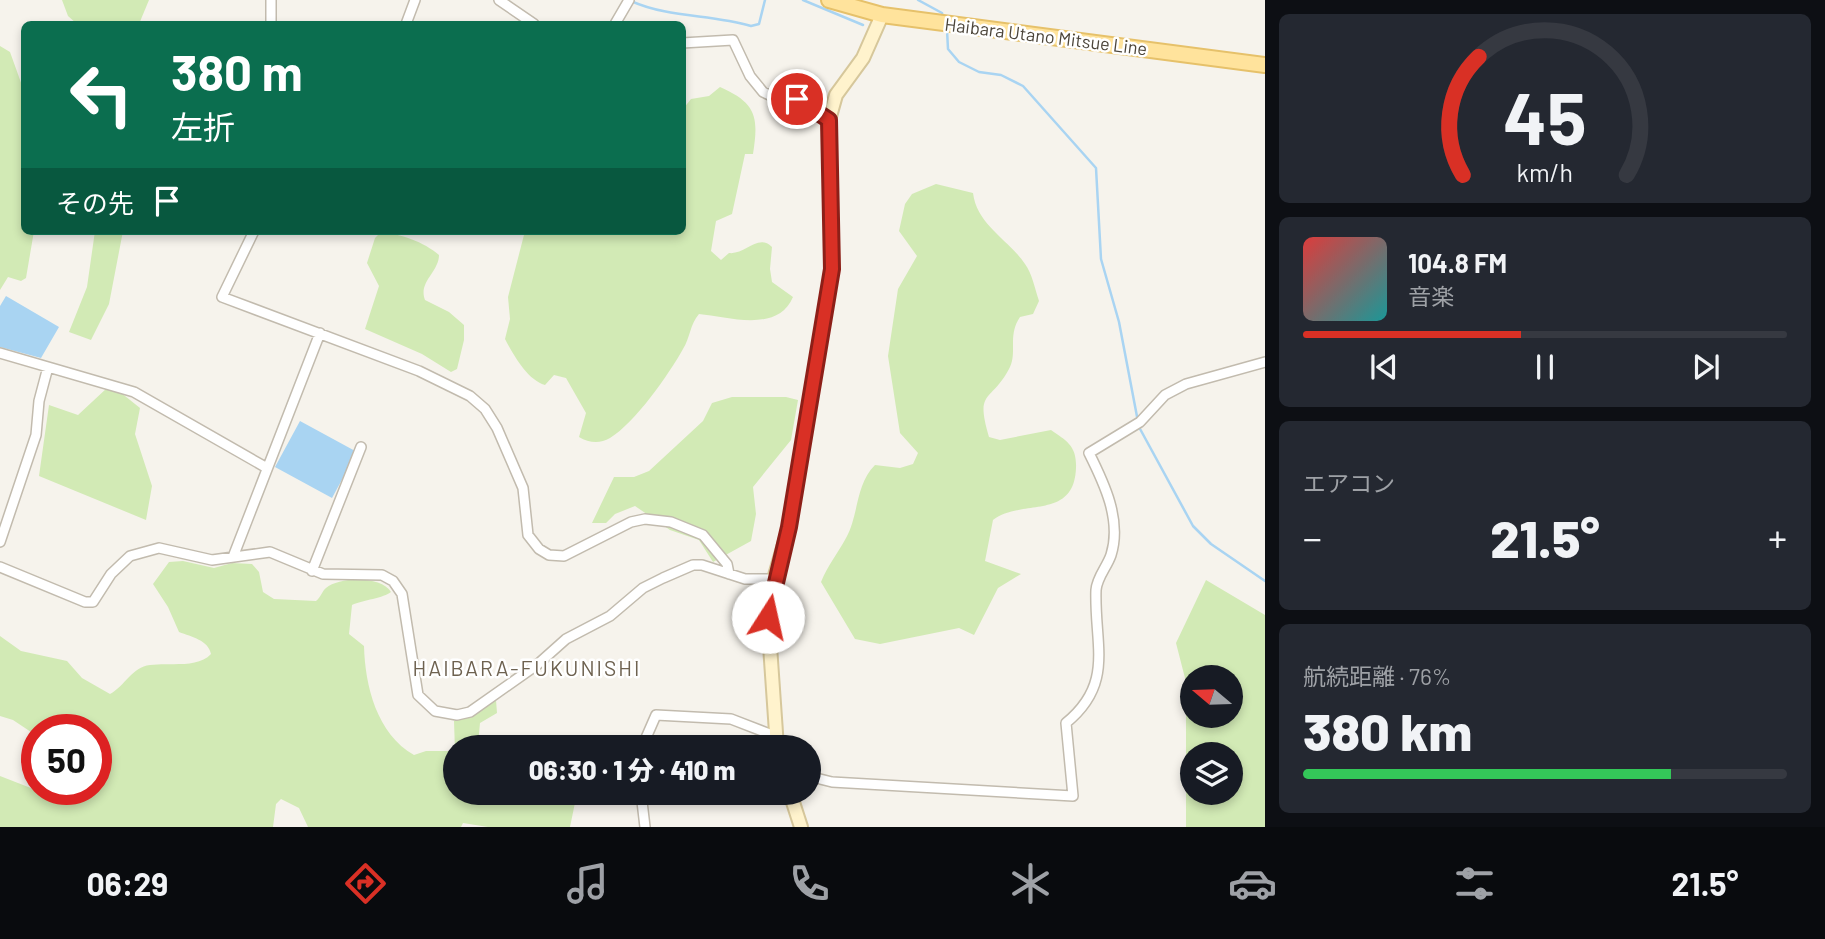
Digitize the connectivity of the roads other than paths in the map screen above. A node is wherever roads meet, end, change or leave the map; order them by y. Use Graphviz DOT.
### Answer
graph roads {
  1 [pos="271,0"];
  2 [pos="415,0"];
  3 [pos="499,0"];
  4 [pos="829,0"];
  5 [pos="628,1"];
  6 [pos="862,6"];
  7 [pos="882,15"];
  8 [pos="271,21"];
  9 [pos="407,21"];
  10 [pos="530,21"];
  11 [pos="617,21"];
  12 [pos="686,43"];
  13 [pos="1265,65"];
  14 [pos="829,120"];
  15 [pos="252,235"];
  16 [pos="320,333"];
  17 [pos="0,353"];
  18 [pos="1265,362"];
  19 [pos="48,367"];
  20 [pos="361,447"];
  21 [pos="267,468"];
  22 [pos="0,542"];
  23 [pos="233,557"];
  24 [pos="0,567"];
  25 [pos="312,571"];
  26 [pos="729,574"];
  27 [pos="774,579"];
  28 [pos="647,735"];
  29 [pos="763,735"];
  30 [pos="776,735"];
  31 [pos="821,779"];
  32 [pos="642,805"];
  33 [pos="794,805"];
  34 [pos="645,827"];
  35 [pos="802,827"];
  1 -- 8 [label="street"];
  2 -- 9 [label="street"];
  3 -- 10 [label="street"];
  4 -- 6 [label="main road, Haibara Utano Mitsue Line"];
  5 -- 11 [label="street"];
  6 -- 7 [label="main road, Haibara Utano Mitsue Line"];
  7 -- 13 [label="main road, Haibara Utano Mitsue Line"];
  7 -- 14 [label="main road"];
  12 -- 14 [label="street"];
  14 -- 27 [label="main road"];
  15 -- 16 [label="street"];
  16 -- 21 [label="street"];
  16 -- 26 [label="street"];
  17 -- 19 [label="street"];
  18 -- 31 [label="street"];
  19 -- 21 [label="street"];
  19 -- 22 [label="street"];
  20 -- 25 [label="street"];
  21 -- 23 [label="street"];
  23 -- 24 [label="street"];
  23 -- 25 [label="street"];
  25 -- 26 [label="street"];
  26 -- 27 [label="street"];
  27 -- 30 [label="main road"];
  28 -- 29 [label="street"];
  32 -- 34 [label="street"];
  33 -- 35 [label="main road"];
}
